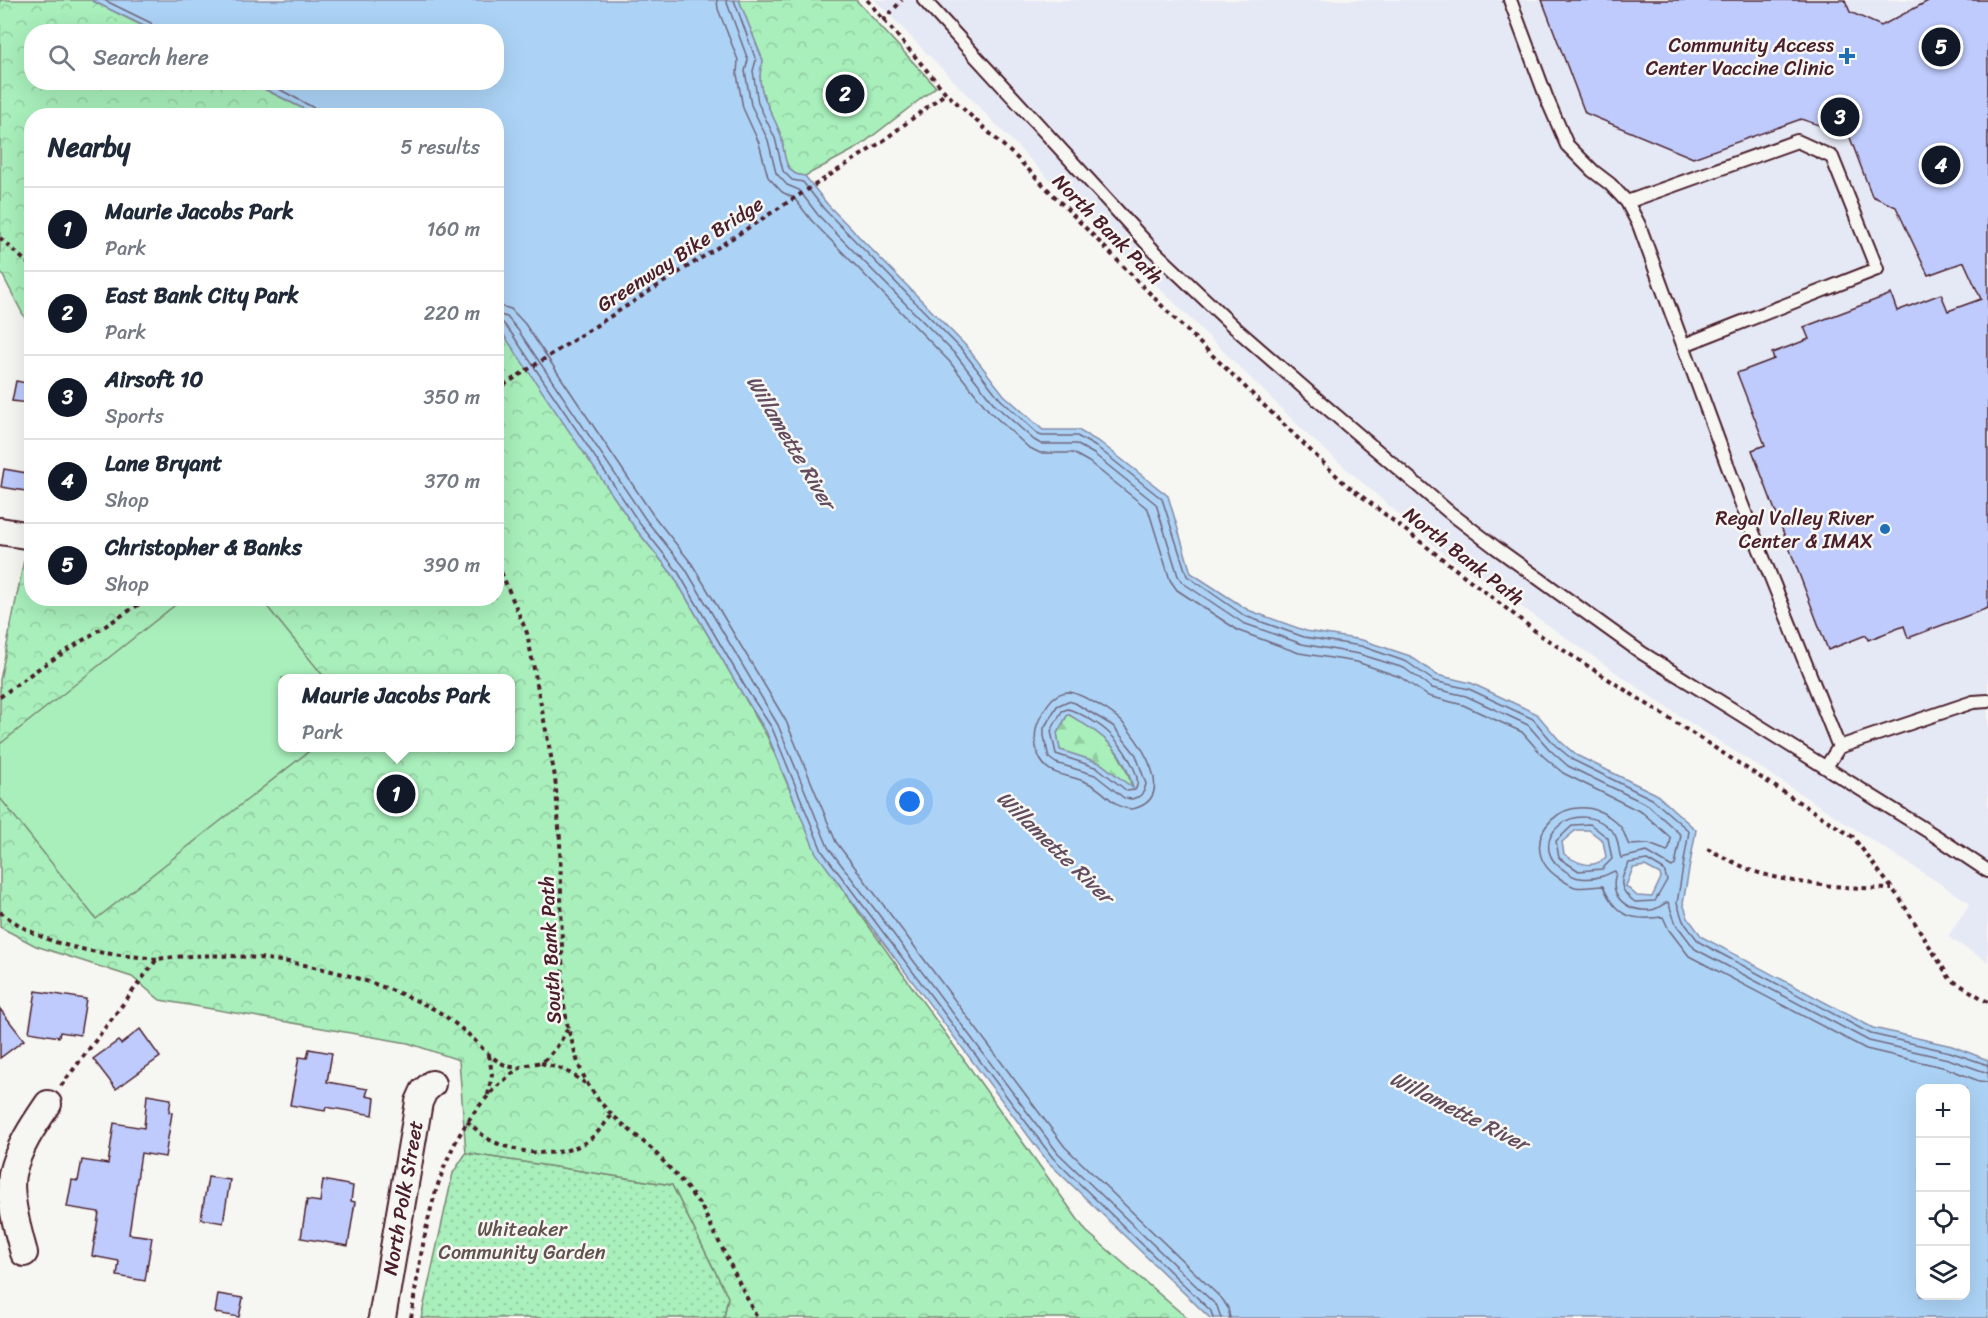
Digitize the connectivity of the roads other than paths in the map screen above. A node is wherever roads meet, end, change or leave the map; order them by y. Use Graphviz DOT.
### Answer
graph roads {
  1 [pos="924,0"];
  2 [pos="1510,0"];
  3 [pos="1627,202"];
  4 [pos="1684,345"];
  5 [pos="0,531"];
  6 [pos="24,535"];
  7 [pos="1988,701"];
  8 [pos="1839,747"];
  9 [pos="1826,767"];
  10 [pos="1988,871"];
  11 [pos="432,1084"];
  12 [pos="48,1104"];
  13 [pos="6,1175"];
  14 [pos="24,1253"];
  15 [pos="382,1318"];
  1 -- 9 [label="lane"];
  2 -- 3 [label="lane"];
  3 -- 4 [label="lane"];
  3 -- 4 [label="lane"];
  4 -- 8 [label="lane"];
  5 -- 6 [label="street"];
  7 -- 8 [label="lane"];
  8 -- 9 [label="lane"];
  9 -- 10 [label="lane"];
  11 -- 15 [label="street, North Polk Street"];
  12 -- 13 [label="street"];
  13 -- 14 [label="street"];
}
